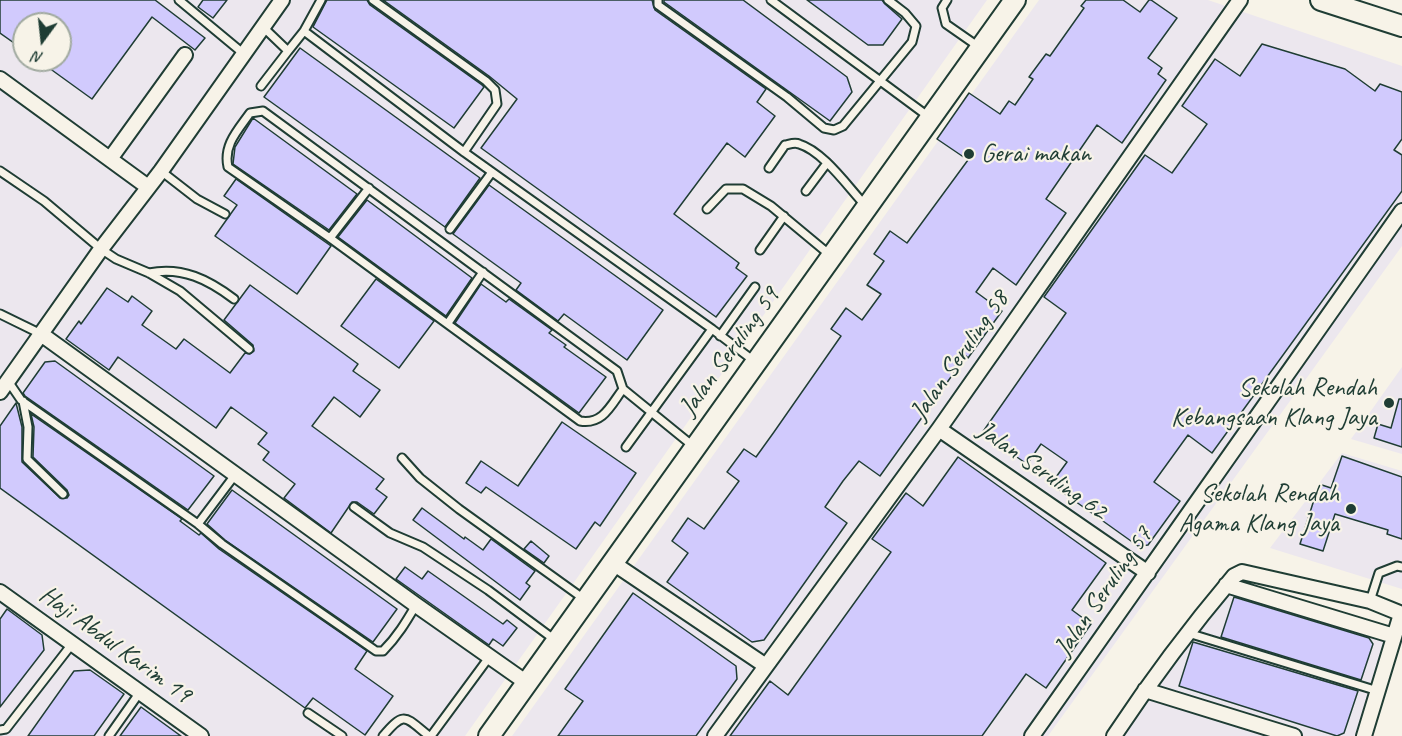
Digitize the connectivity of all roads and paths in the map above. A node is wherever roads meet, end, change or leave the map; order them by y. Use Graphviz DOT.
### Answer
graph roads {
  1 [pos="178,0"];
  2 [pos="282,0"];
  3 [pos="321,0"];
  4 [pos="373,0"];
  5 [pos="658,0"];
  6 [pos="771,0"];
  7 [pos="888,0"];
  8 [pos="948,0"];
  9 [pos="1015,0"];
  10 [pos="1240,0"];
  11 [pos="1322,0"];
  12 [pos="1402,26"];
  13 [pos="263,27"];
  14 [pos="304,31"];
  15 [pos="981,48"];
  16 [pos="288,51"];
  17 [pos="244,54"];
  18 [pos="185,55"];
  19 [pos="0,80"];
  20 [pos="879,80"];
  21 [pos="261,86"];
  22 [pos="931,118"];
  23 [pos="464,152"];
  24 [pos="110,159"];
  25 [pos="827,163"];
  26 [pos="769,168"];
  27 [pos="0,171"];
  28 [pos="161,171"];
  29 [pos="492,172"];
  30 [pos="148,187"];
  31 [pos="369,188"];
  32 [pos="806,191"];
  33 [pos="867,207"];
  34 [pos="706,208"];
  35 [pos="1402,212"];
  36 [pos="225,214"];
  37 [pos="784,216"];
  38 [pos="450,229"];
  39 [pos="330,238"];
  40 [pos="101,249"];
  41 [pos="760,250"];
  42 [pos="832,257"];
  43 [pos="483,272"];
  44 [pos="149,273"];
  45 [pos="755,287"];
  46 [pos="234,299"];
  47 [pos="0,314"];
  48 [pos="447,323"];
  49 [pos="712,329"];
  50 [pos="41,334"];
  51 [pos="720,336"];
  52 [pos="249,349"];
  53 [pos="756,363"];
  54 [pos="4,387"];
  55 [pos="623,389"];
  56 [pos="23,401"];
  57 [pos="652,412"];
  58 [pos="939,429"];
  59 [pos="626,447"];
  60 [pos="695,448"];
  61 [pos="402,458"];
  62 [pos="235,475"];
  63 [pos="63,494"];
  64 [pos="354,507"];
  65 [pos="198,524"];
  66 [pos="613,563"];
  67 [pos="1402,567"];
  68 [pos="1148,573"];
  69 [pos="1226,585"];
  70 [pos="1,596"];
  71 [pos="586,600"];
  72 [pos="1370,601"];
  73 [pos="416,605"];
  74 [pos="1401,614"];
  75 [pos="1188,632"];
  76 [pos="1394,636"];
  77 [pos="557,642"];
  78 [pos="72,644"];
  79 [pos="490,656"];
  80 [pos="766,666"];
  81 [pos="527,683"];
  82 [pos="1145,690"];
  83 [pos="1378,691"];
  84 [pos="140,692"];
  85 [pos="308,713"];
  86 [pos="0,730"];
  87 [pos="109,736"];
  88 [pos="201,736"];
  89 [pos="342,736"];
  90 [pos="383,736"];
  91 [pos="430,736"];
  92 [pos="489,736"];
  93 [pos="715,736"];
  94 [pos="1032,736"];
  95 [pos="1114,736"];
  96 [pos="1294,736"];
  97 [pos="1364,736"];
  1 -- 17 [label="lane"];
  2 -- 13 [label="street"];
  3 -- 14 [label="lane"];
  4 -- 23 [label="lane"];
  5 -- 20 [label="lane"];
  6 -- 20 [label="lane"];
  7 -- 20 [label="lane"];
  8 -- 15 [label="lane"];
  9 -- 15 [label="main road, Jalan Seruling 59"];
  10 -- 58 [label="street, Jalan Seruling 58"];
  11 -- 12 [label="main road"];
  13 -- 16 [label="lane"];
  13 -- 17 [label="street"];
  14 -- 16 [label="lane"];
  14 -- 23 [label="lane"];
  15 -- 22 [label="main road, Jalan Seruling 59"];
  16 -- 21 [label="lane"];
  17 -- 28 [label="street"];
  18 -- 24 [label="street"];
  19 -- 24 [label="street"];
  20 -- 22 [label="lane"];
  22 -- 33 [label="main road, Jalan Seruling 59"];
  23 -- 29 [label="lane"];
  24 -- 30 [label="street"];
  25 -- 26 [label="lane"];
  25 -- 32 [label="lane"];
  25 -- 33 [label="lane"];
  27 -- 40 [label="lane"];
  28 -- 30 [label="street"];
  28 -- 36 [label="lane"];
  29 -- 38 [label="lane"];
  29 -- 49 [label="lane"];
  30 -- 40 [label="street"];
  31 -- 39 [label="lane"];
  31 -- 39 [label="lane"];
  31 -- 43 [label="lane"];
  33 -- 42 [label="main road, Jalan Seruling 59"];
  34 -- 37 [label="lane"];
  35 -- 68 [label="street, Jalan Seruling 57"];
  37 -- 41 [label="lane"];
  37 -- 42 [label="lane"];
  39 -- 48 [label="lane"];
  40 -- 44 [label="lane"];
  40 -- 50 [label="street"];
  42 -- 53 [label="main road, Jalan Seruling 59"];
  43 -- 48 [label="lane"];
  43 -- 55 [label="lane"];
  44 -- 46 [label="lane"];
  44 -- 52 [label="lane"];
  45 -- 51 [label="lane"];
  47 -- 50 [label="lane"];
  48 -- 55 [label="lane"];
  49 -- 51 [label="lane"];
  49 -- 57 [label="lane"];
  50 -- 54 [label="street"];
  50 -- 62 [label="street"];
  51 -- 53 [label="lane"];
  53 -- 60 [label="main road, Jalan Seruling 59"];
  54 -- 56 [label="lane"];
  55 -- 57 [label="lane"];
  56 -- 63 [label="lane"];
  56 -- 65 [label="lane"];
  57 -- 59 [label="lane"];
  57 -- 60 [label="lane"];
  58 -- 68 [label="street, Jalan Seruling 62"];
  58 -- 80 [label="street, Jalan Seruling 58"];
  60 -- 66 [label="main road, Jalan Seruling 59"];
  61 -- 71 [label="lane"];
  62 -- 65 [label="lane"];
  62 -- 73 [label="street"];
  64 -- 77 [label="lane"];
  65 -- 73 [label="lane"];
  66 -- 71 [label="main road, Jalan Seruling 59"];
  66 -- 80 [label="street"];
  67 -- 72 [label="lane"];
  68 -- 94 [label="street, Jalan Seruling 57"];
  69 -- 72 [label="street"];
  69 -- 75 [label="street"];
  69 -- 76 [label="street"];
  70 -- 78 [label="street, Haji Abdul Karim 19"];
  71 -- 77 [label="main road, Jalan Seruling 59"];
  72 -- 74 [label="street"];
  73 -- 79 [label="street"];
  74 -- 76 [label="street"];
  75 -- 82 [label="street"];
  75 -- 83 [label="lane"];
  76 -- 83 [label="street"];
  77 -- 81 [label="main road, Jalan Seruling 59"];
  78 -- 84 [label="street, Haji Abdul Karim 19"];
  78 -- 86 [label="lane"];
  79 -- 81 [label="street"];
  79 -- 91 [label="lane"];
  80 -- 93 [label="street, Jalan Seruling 58"];
  81 -- 92 [label="main road, Jalan Seruling 59"];
  82 -- 95 [label="street"];
  82 -- 96 [label="street"];
  83 -- 97 [label="street"];
  84 -- 87 [label="lane"];
  84 -- 88 [label="street, Haji Abdul Karim 19"];
  85 -- 89 [label="lane"];
  90 -- 91 [label="lane"];
}
